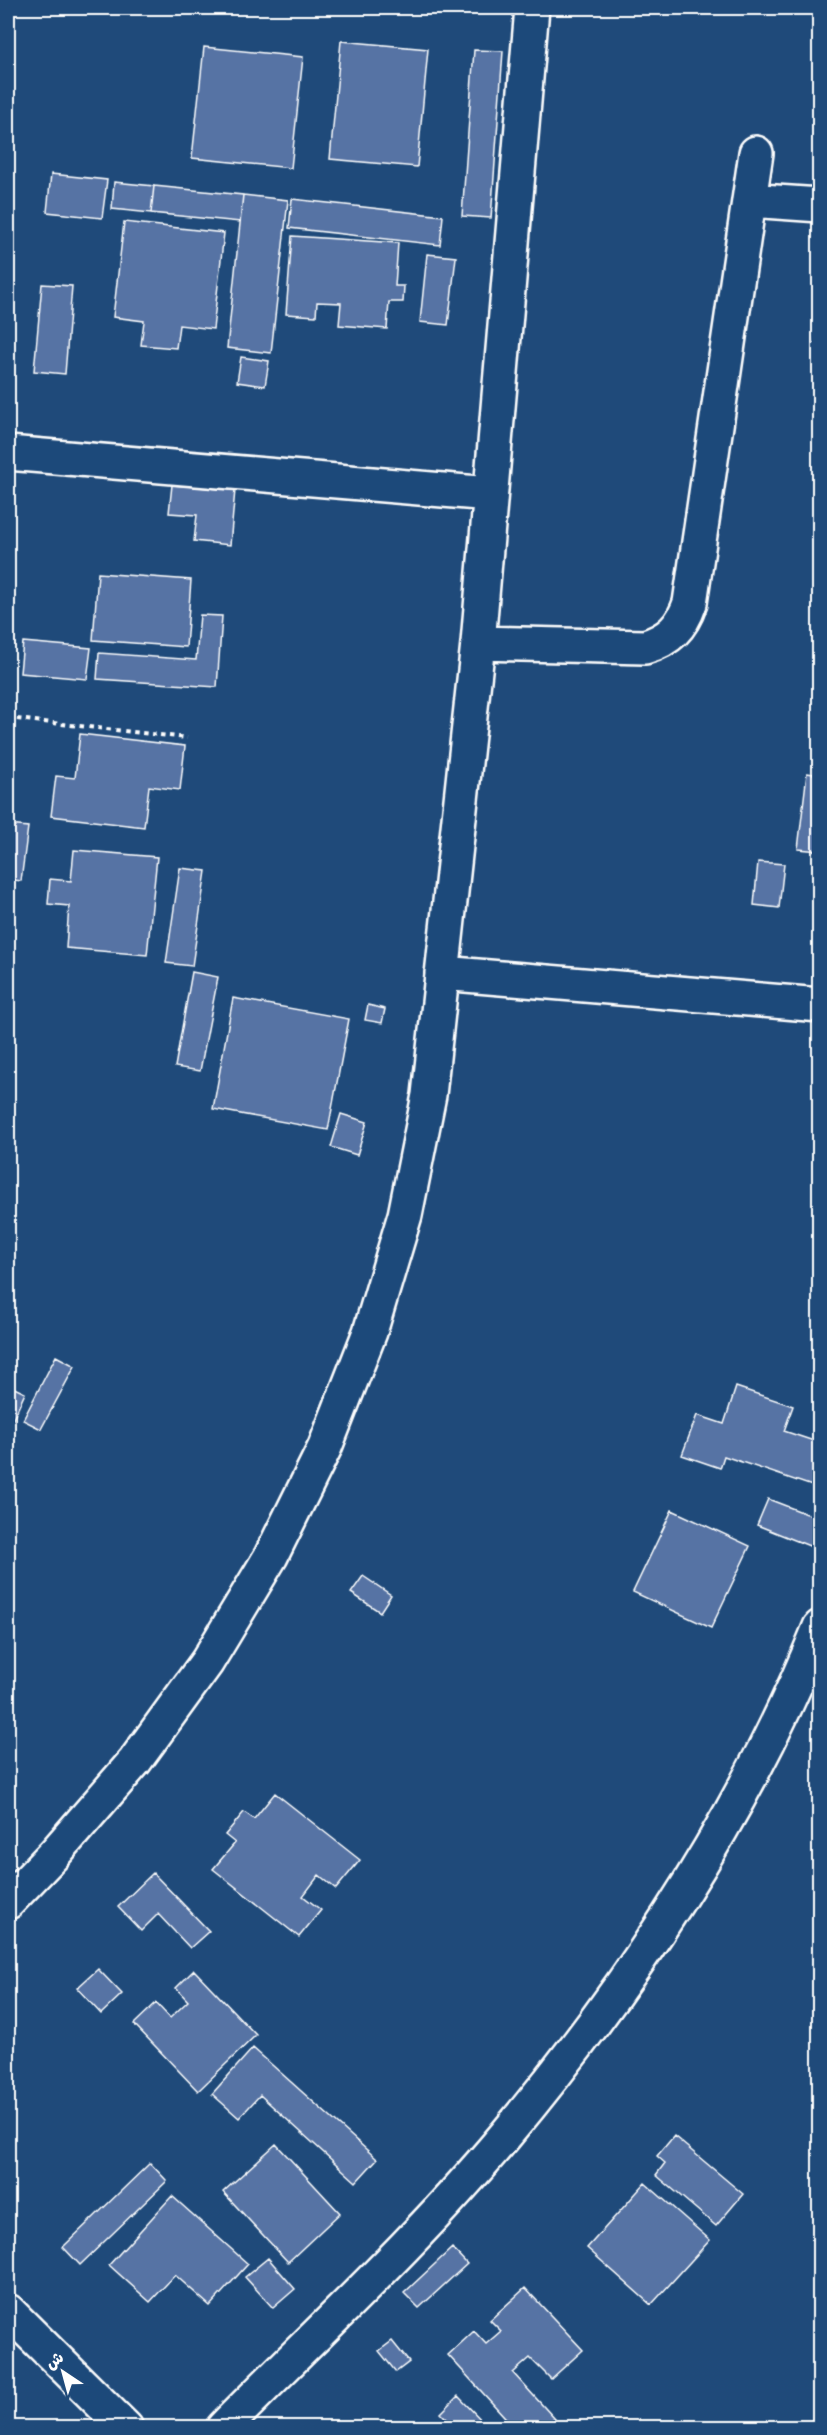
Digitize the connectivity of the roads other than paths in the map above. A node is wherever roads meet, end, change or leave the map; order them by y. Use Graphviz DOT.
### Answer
graph roads {
  1 [pos="532,8"];
  2 [pos="756,153"];
  3 [pos="749,200"];
  4 [pos="819,205"];
  5 [pos="8,453"];
  6 [pos="490,494"];
  7 [pos="478,643"];
  8 [pos="442,973"];
  9 [pos="819,1005"];
  10 [pos="819,1627"];
  11 [pos="8,1902"];
  12 [pos="8,2311"];
  13 [pos="126,2427"];
  14 [pos="224,2427"];
  1 -- 6 [label="street"];
  2 -- 3 [label="street"];
  3 -- 4 [label="street"];
  3 -- 7 [label="street"];
  5 -- 6 [label="street"];
  6 -- 7 [label="street"];
  7 -- 8 [label="street"];
  8 -- 9 [label="street"];
  8 -- 11 [label="street"];
  10 -- 14 [label="street"];
  12 -- 13 [label="street"];
}
